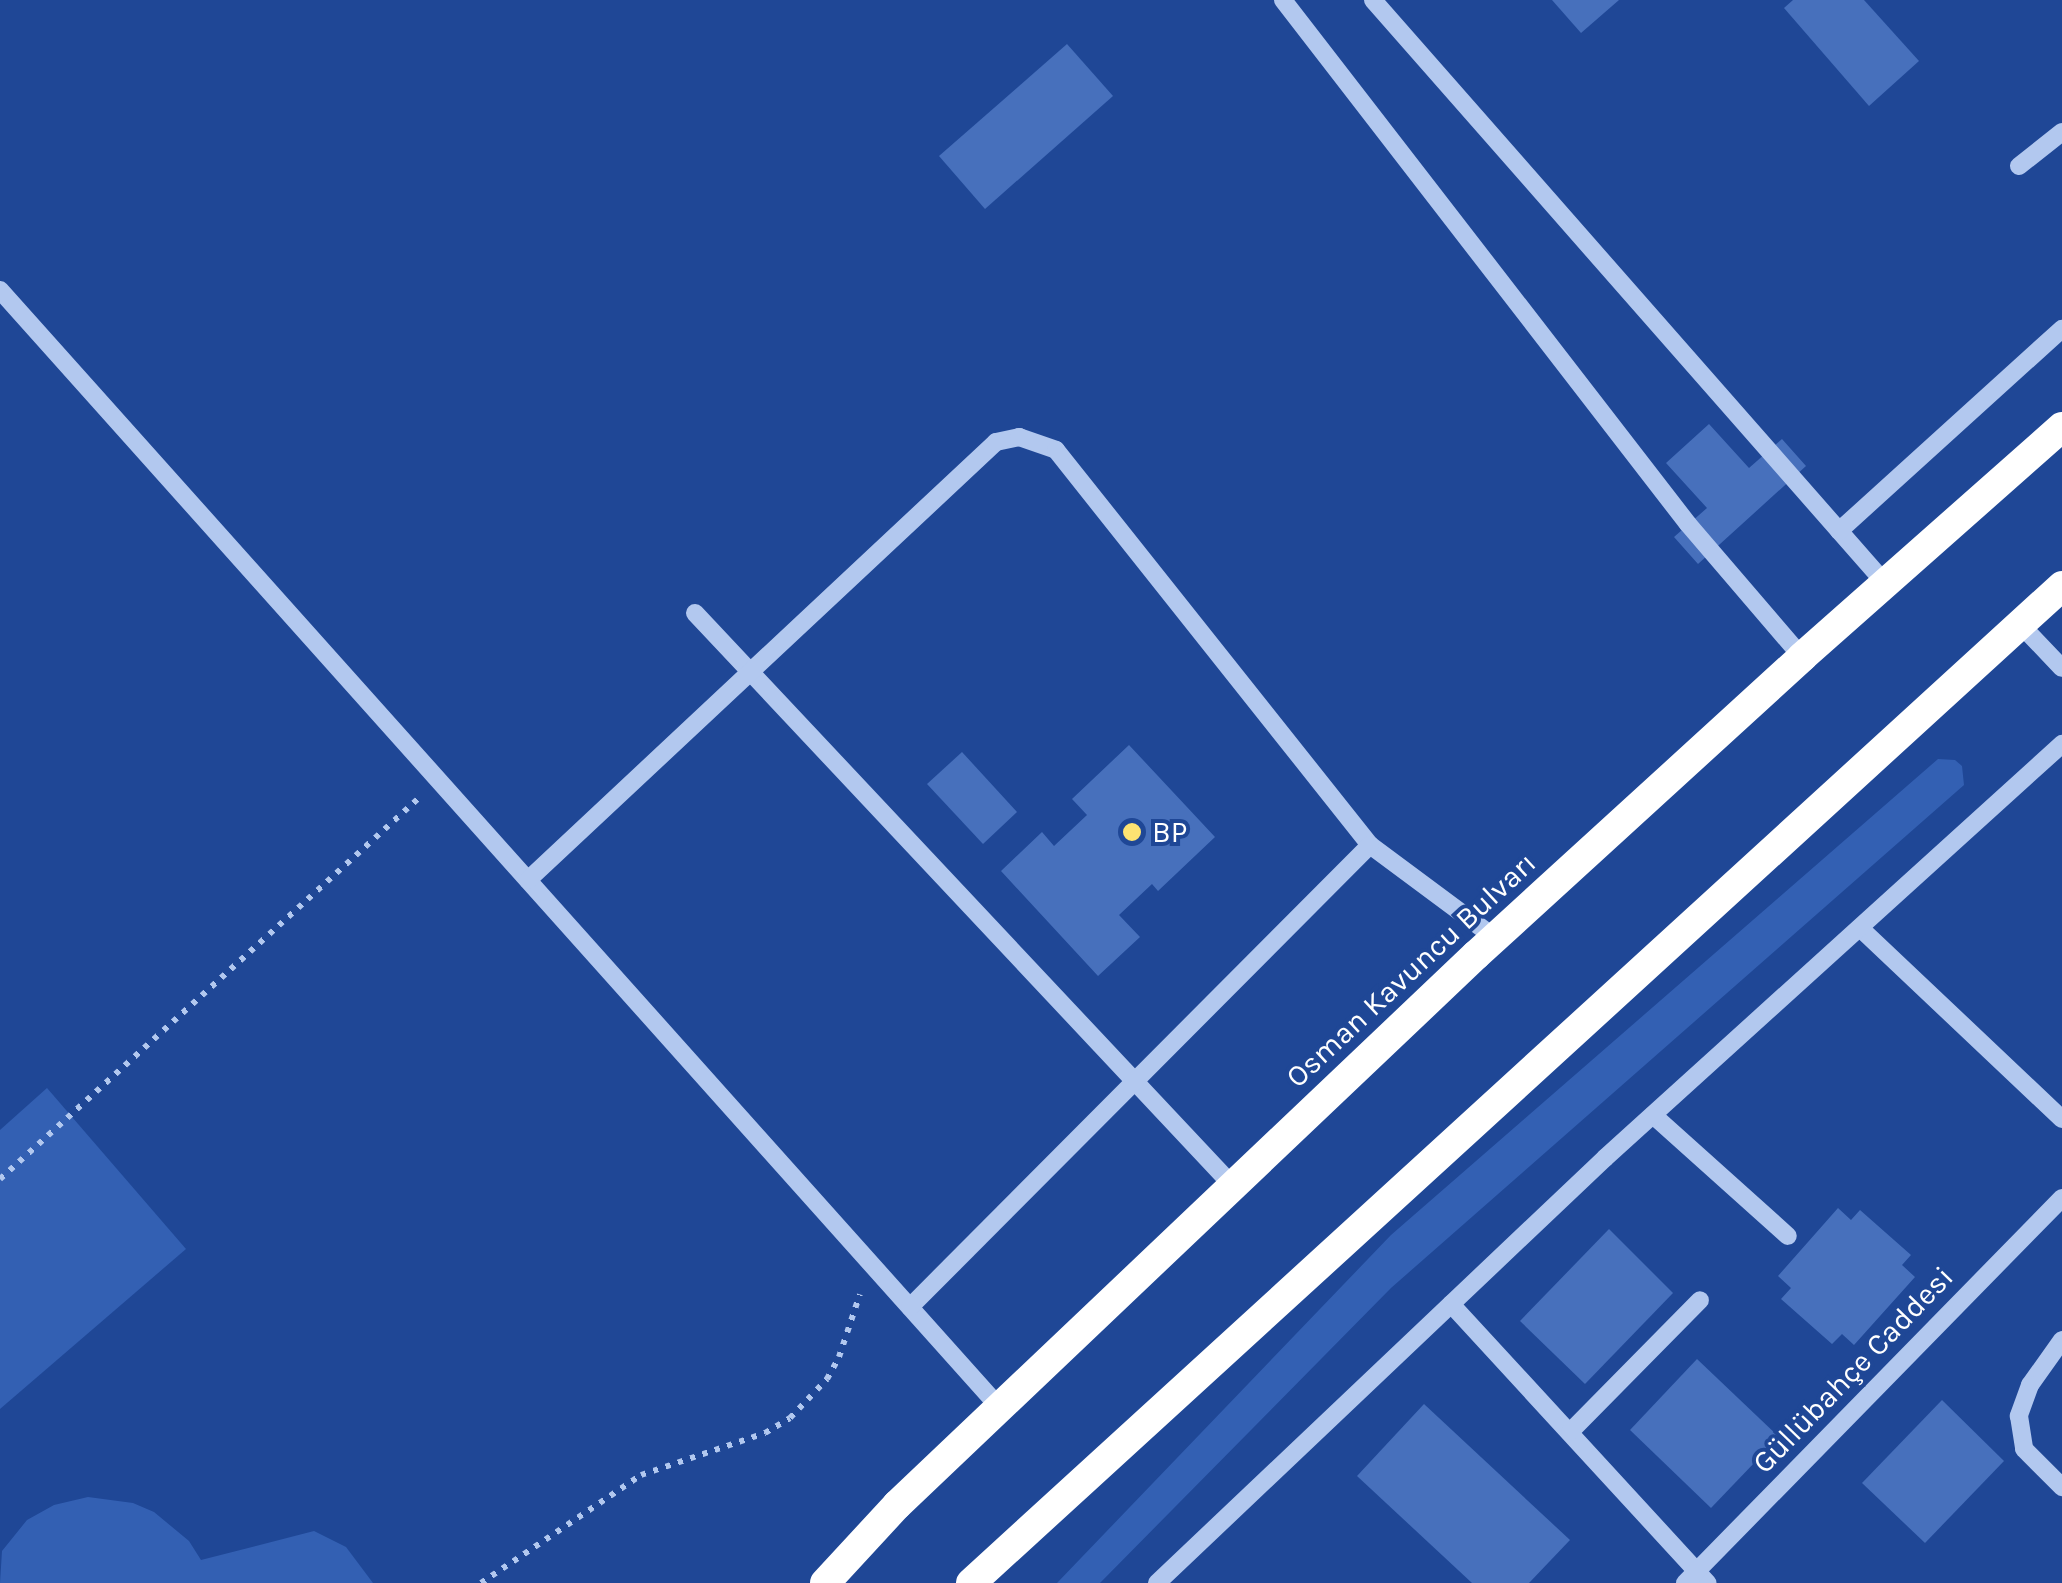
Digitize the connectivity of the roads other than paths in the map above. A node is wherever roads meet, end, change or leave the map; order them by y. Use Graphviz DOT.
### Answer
graph roads {
  1 [pos="1283,0"];
  2 [pos="1373,0"];
  3 [pos="2062,132"];
  4 [pos="2019,166"];
  5 [pos="0,290"];
  6 [pos="2062,329"];
  7 [pos="2062,427"];
  8 [pos="1839,531"];
  9 [pos="1885,584"];
  10 [pos="2062,586"];
  11 [pos="695,613"];
  12 [pos="2021,625"];
  13 [pos="1802,657"];
  14 [pos="2062,668"];
  15 [pos="751,672"];
  16 [pos="2062,744"];
  17 [pos="1370,845"];
  18 [pos="528,880"];
  19 [pos="1860,928"];
  20 [pos="1495,938"];
  21 [pos="1134,1082"];
  22 [pos="1654,1114"];
  23 [pos="2062,1119"];
  24 [pos="1233,1186"];
  25 [pos="2062,1198"];
  26 [pos="1788,1236"];
  27 [pos="1700,1300"];
  28 [pos="1451,1304"];
  29 [pos="910,1307"];
  30 [pos="2062,1340"];
  31 [pos="1000,1408"];
  32 [pos="1570,1432"];
  33 [pos="2062,1487"];
  34 [pos="896,1505"];
  35 [pos="1697,1579"];
  36 [pos="807,1583"];
  37 [pos="825,1583"];
  38 [pos="971,1583"];
  39 [pos="1157,1583"];
  1 -- 13 [label="street"];
  2 -- 8 [label="street"];
  3 -- 4 [label="street"];
  5 -- 18 [label="street"];
  6 -- 8 [label="street"];
  7 -- 9 [label="highway, Osman Kavuncu Bulvarı"];
  8 -- 9 [label="street"];
  9 -- 13 [label="highway, Osman Kavuncu Bulvarı"];
  10 -- 12 [label="highway"];
  11 -- 15 [label="street"];
  12 -- 14 [label="street"];
  12 -- 38 [label="highway"];
  13 -- 20 [label="highway, Osman Kavuncu Bulvarı"];
  15 -- 17 [label="street"];
  15 -- 18 [label="street"];
  15 -- 21 [label="street"];
  16 -- 19 [label="street"];
  17 -- 20 [label="street"];
  17 -- 21 [label="street"];
  18 -- 29 [label="street"];
  19 -- 22 [label="street"];
  19 -- 23 [label="street"];
  20 -- 24 [label="highway, Osman Kavuncu Bulvarı"];
  21 -- 24 [label="street"];
  21 -- 29 [label="street"];
  22 -- 26 [label="street"];
  22 -- 28 [label="street"];
  24 -- 31 [label="highway, Osman Kavuncu Bulvarı"];
  25 -- 35 [label="street, Güllübahçe Caddesi"];
  27 -- 32 [label="street"];
  28 -- 32 [label="street"];
  28 -- 39 [label="street"];
  29 -- 31 [label="street"];
  30 -- 33 [label="street"];
  31 -- 34 [label="highway, Osman Kavuncu Bulvarı"];
  32 -- 35 [label="street"];
  34 -- 36 [label="highway"];
  34 -- 37 [label="highway, Osman Kavuncu Bulvarı"];
}
